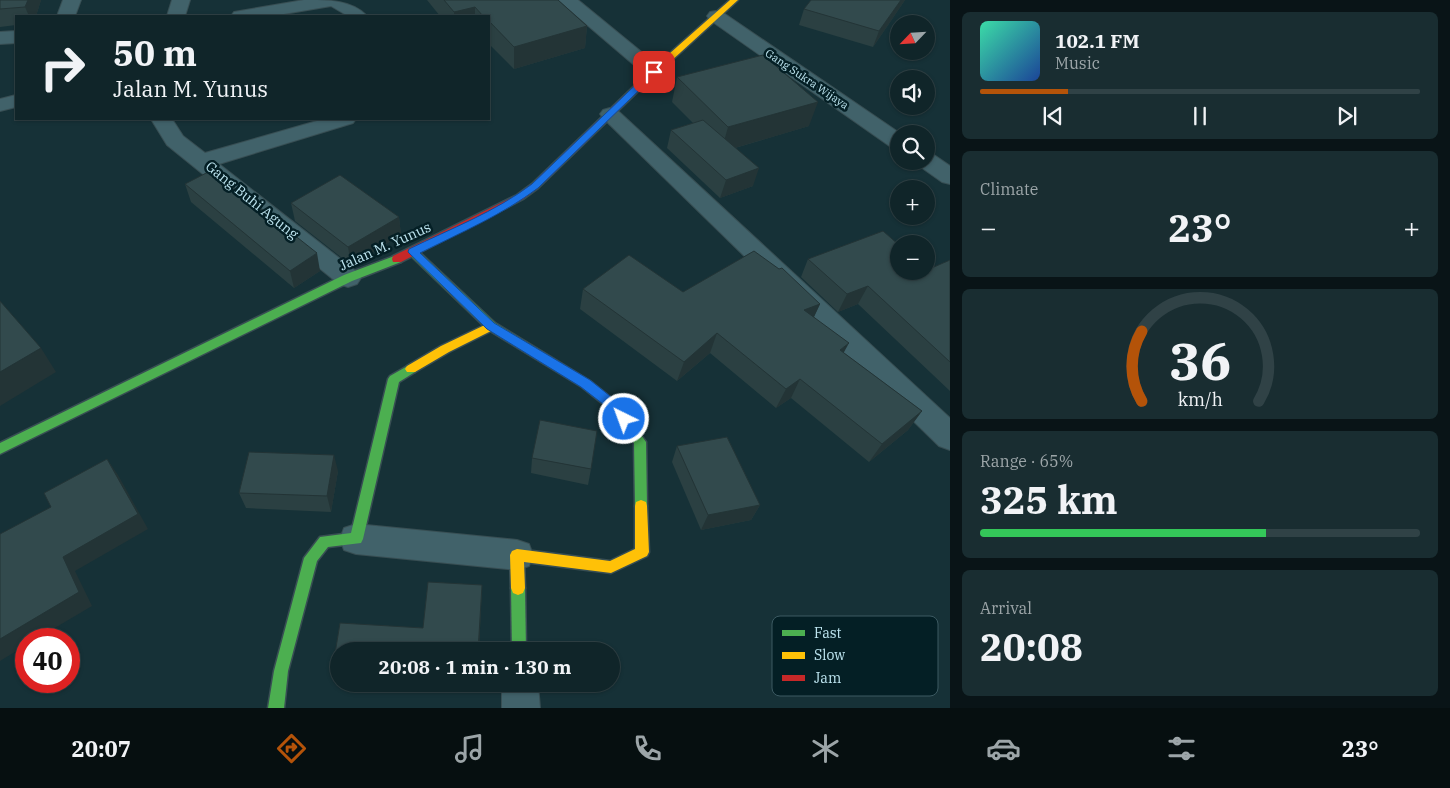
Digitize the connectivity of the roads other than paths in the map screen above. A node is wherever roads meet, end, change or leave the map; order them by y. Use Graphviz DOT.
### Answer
graph roads {
  1 [pos="72,0"];
  2 [pos="181,0"];
  3 [pos="567,0"];
  4 [pos="734,0"];
  5 [pos="66,15"];
  6 [pos="176,15"];
  7 [pos="246,15"];
  8 [pos="357,15"];
  9 [pos="716,16"];
  10 [pos="15,37"];
  11 [pos="0,38"];
  12 [pos="654,72"];
  13 [pos="15,102"];
  14 [pos="0,105"];
  15 [pos="610,114"];
  16 [pos="163,120"];
  17 [pos="343,120"];
  18 [pos="890,136"];
  19 [pos="203,161"];
  20 [pos="935,166"];
  21 [pos="950,177"];
  22 [pos="413,252"];
  23 [pos="348,278"];
  24 [pos="490,326"];
  25 [pos="950,437"];
  26 [pos="0,449"];
  27 [pos="356,538"];
  28 [pos="517,555"];
  29 [pos="519,642"];
  30 [pos="520,692"];
  31 [pos="276,708"];
  32 [pos="521,708"];
  1 -- 5 [label="street"];
  2 -- 6 [label="street"];
  3 -- 12 [label="street"];
  4 -- 9 [label="street, Jalan M. Yunus"];
  7 -- 8 [label="street"];
  9 -- 12 [label="street, Jalan M. Yunus"];
  9 -- 18 [label="street, Gang Sukra Wijaya"];
  10 -- 11 [label="street"];
  12 -- 15 [label="street, Jalan M. Yunus"];
  13 -- 14 [label="street"];
  15 -- 22 [label="street, Jalan M. Yunus"];
  15 -- 25 [label="street"];
  16 -- 19 [label="street, Gang Buhi Agung"];
  17 -- 19 [label="street"];
  19 -- 23 [label="street, Gang Buhi Agung"];
  20 -- 21 [label="street"];
  22 -- 23 [label="street, Jalan M. Yunus"];
  22 -- 24 [label="street"];
  23 -- 26 [label="street, Jalan M. Yunus"];
  24 -- 27 [label="street"];
  24 -- 28 [label="street"];
  27 -- 28 [label="street"];
  27 -- 31 [label="street"];
  28 -- 29 [label="street"];
  30 -- 32 [label="street"];
}
